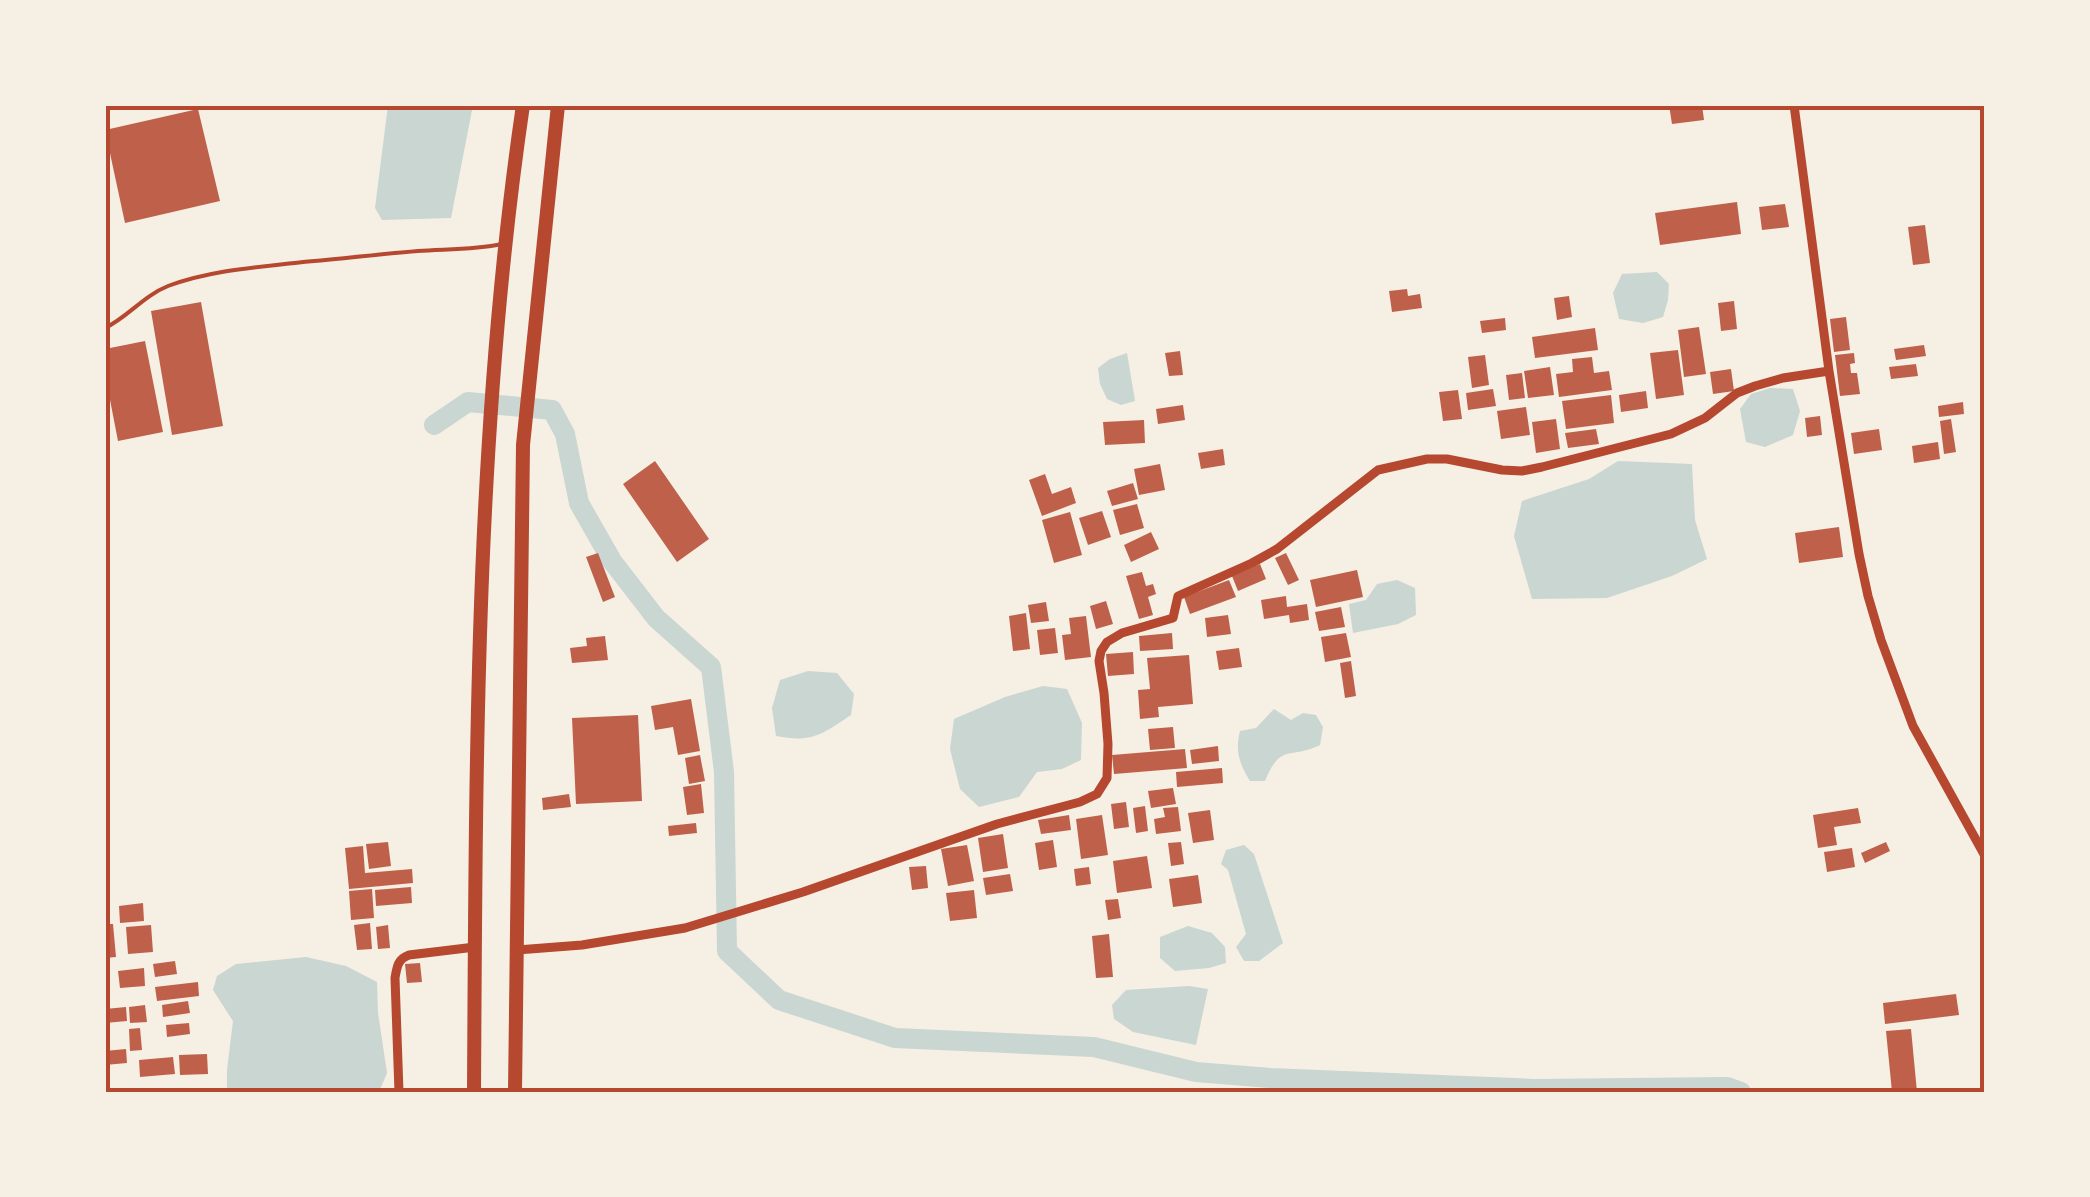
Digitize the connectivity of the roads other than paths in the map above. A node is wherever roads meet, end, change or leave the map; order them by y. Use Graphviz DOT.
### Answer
graph roads {
  1 [pos="523,105"];
  2 [pos="558,105"];
  3 [pos="1794,105"];
  4 [pos="506,244"];
  5 [pos="105,328"];
  6 [pos="1829,371"];
  7 [pos="1985,856"];
  8 [pos="475,947"];
  9 [pos="517,950"];
  10 [pos="399,1092"];
  11 [pos="474,1092"];
  12 [pos="515,1092"];
  1 -- 4 [label="highway"];
  2 -- 9 [label="highway"];
  3 -- 6 [label="street"];
  4 -- 5 [label="lane"];
  4 -- 8 [label="highway"];
  6 -- 7 [label="street"];
  6 -- 9 [label="street"];
  8 -- 10 [label="street"];
  8 -- 11 [label="highway"];
  9 -- 12 [label="highway"];
}
